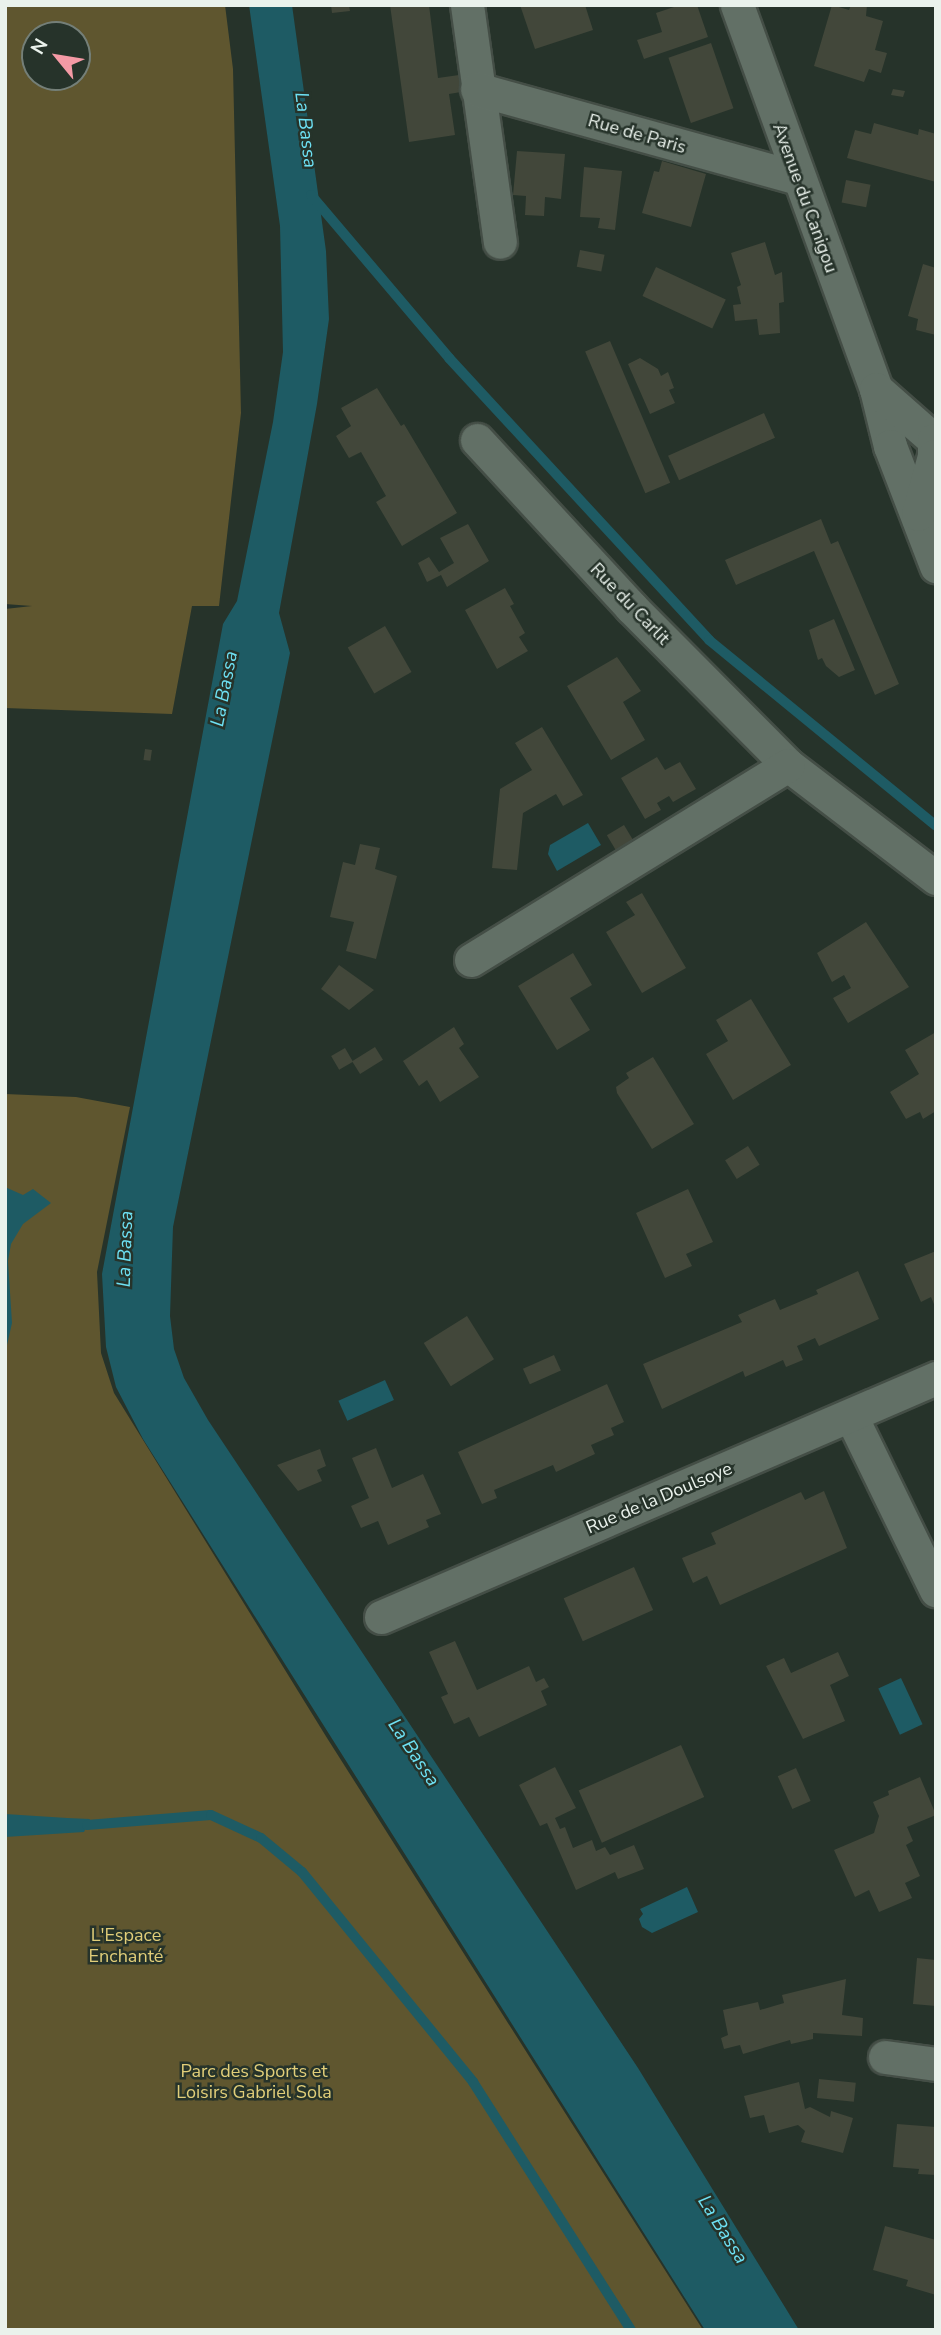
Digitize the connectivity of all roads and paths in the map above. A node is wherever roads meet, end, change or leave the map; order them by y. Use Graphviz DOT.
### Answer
graph roads {
  1 [pos="467,5"];
  2 [pos="737,5"];
  3 [pos="477,89"];
  4 [pos="798,178"];
  5 [pos="500,242"];
  6 [pos="876,389"];
  7 [pos="477,440"];
  8 [pos="935,440"];
  9 [pos="890,446"];
  10 [pos="918,514"];
  11 [pos="936,566"];
  12 [pos="788,765"];
  13 [pos="936,877"];
  14 [pos="471,960"];
  15 [pos="936,1378"];
  16 [pos="851,1416"];
  17 [pos="936,1590"];
  18 [pos="381,1617"];
  19 [pos="885,2057"];
  20 [pos="936,2064"];
  1 -- 3 [label="street"];
  2 -- 4 [label="street, Avenue du Canigou"];
  3 -- 4 [label="street, Rue de Paris"];
  3 -- 5 [label="street"];
  4 -- 6 [label="street, Avenue du Canigou"];
  6 -- 8 [label="street, Avenue du Canigou"];
  6 -- 9 [label="street, Avenue du Canigou"];
  7 -- 12 [label="street, Rue du Carlit"];
  8 -- 9 [label="street"];
  8 -- 10 [label="street"];
  9 -- 10 [label="street, Avenue du Canigou"];
  10 -- 11 [label="street, Avenue du Canigou"];
  12 -- 13 [label="street, Rue du Carlit"];
  12 -- 14 [label="street"];
  15 -- 16 [label="street, Rue de la Doulsoye"];
  16 -- 17 [label="street"];
  16 -- 18 [label="street, Rue de la Doulsoye"];
  19 -- 20 [label="street"];
}
